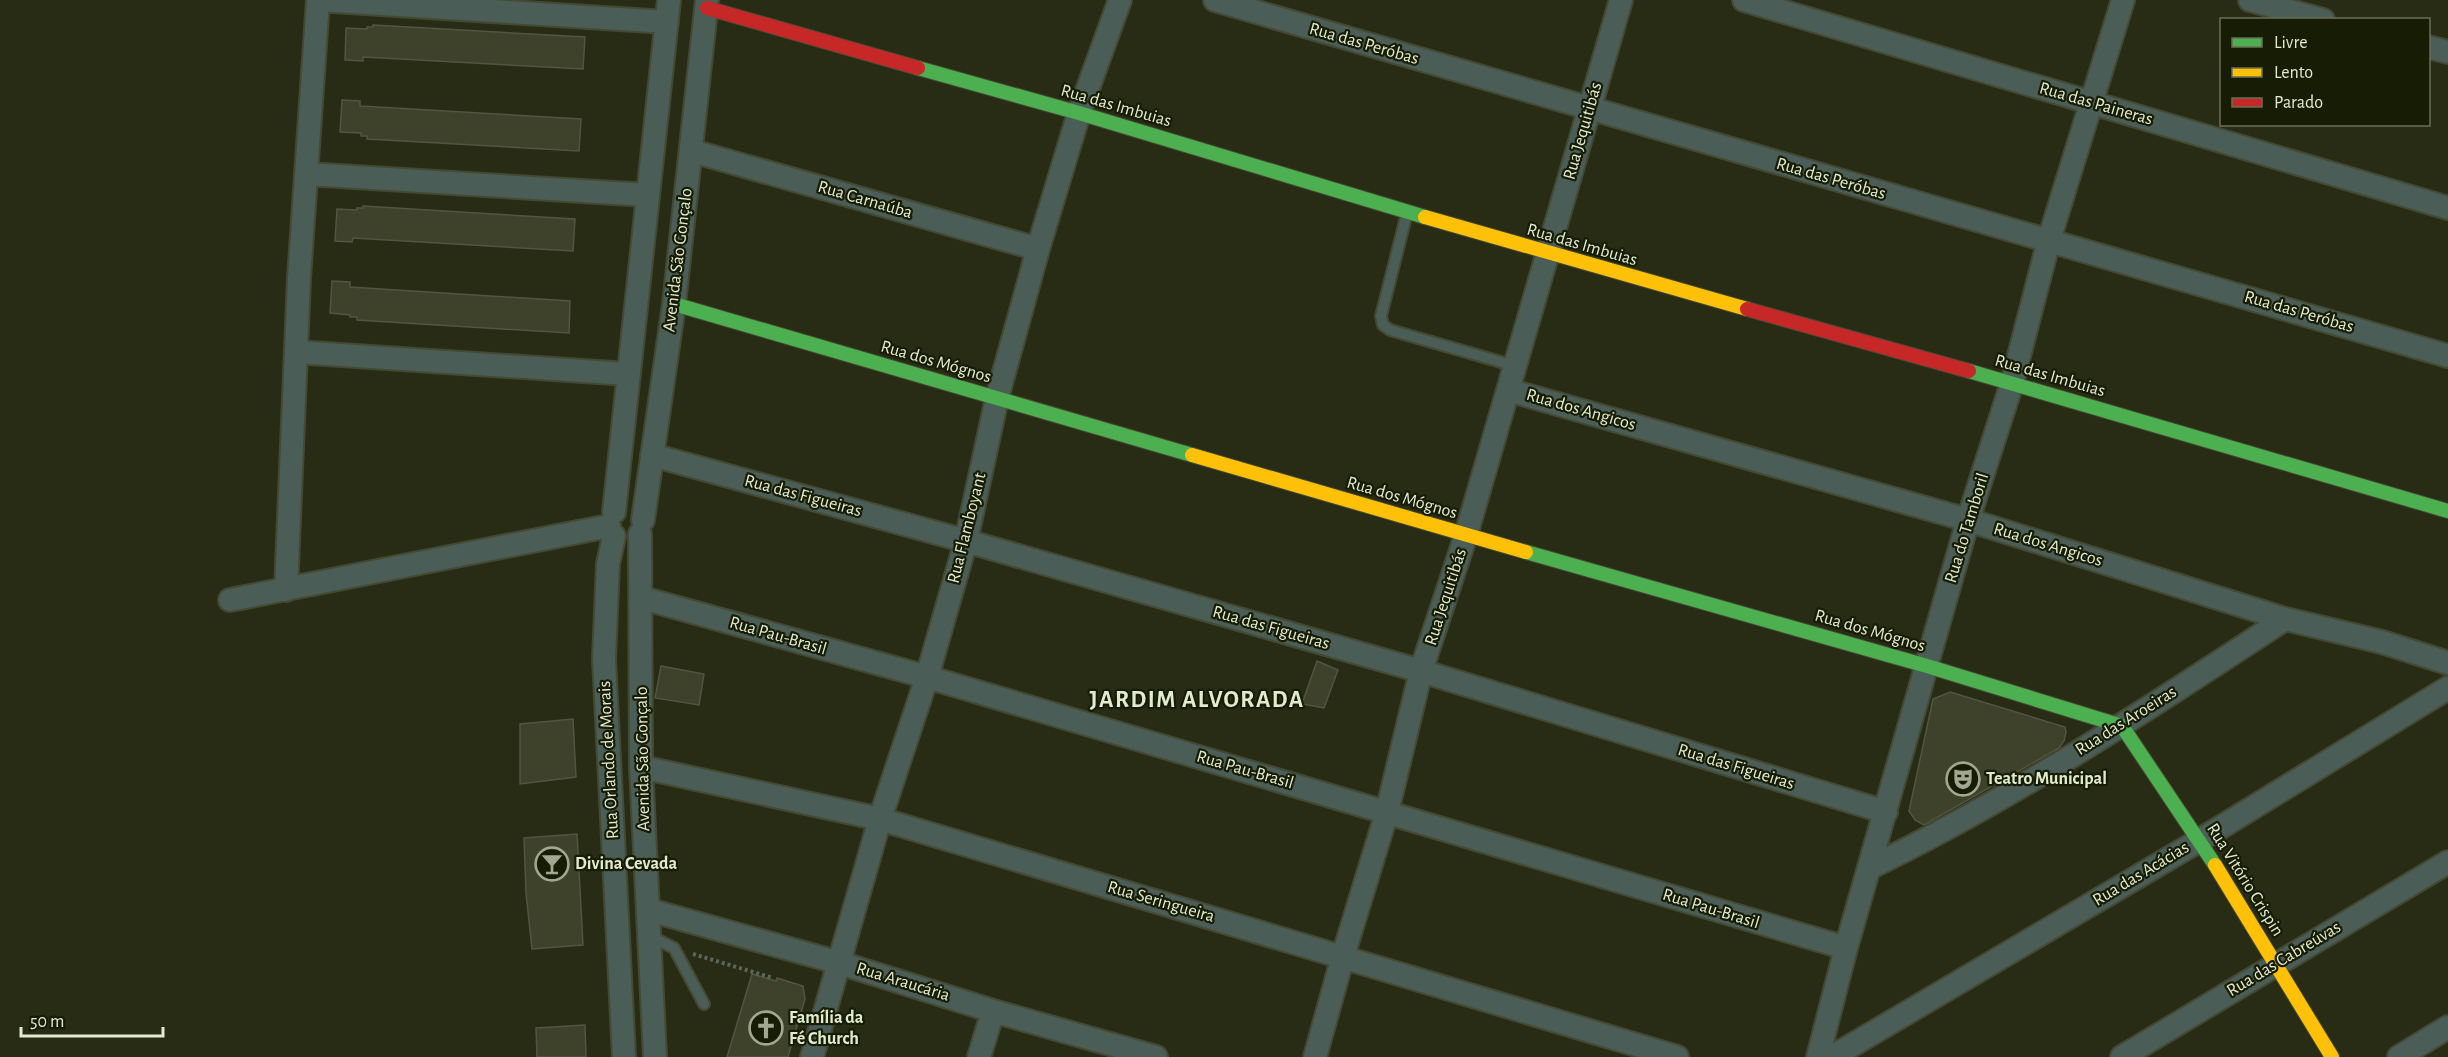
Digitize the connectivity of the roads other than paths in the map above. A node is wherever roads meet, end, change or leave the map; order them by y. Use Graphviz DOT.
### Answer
graph roads {
  1 [pos="318,0"];
  2 [pos="1120,0"];
  3 [pos="1215,0"];
  4 [pos="1621,0"];
  5 [pos="1744,0"];
  6 [pos="2123,0"];
  7 [pos="2250,0"];
  8 [pos="707,4"];
  9 [pos="668,11"];
  10 [pos="2316,18"];
  11 [pos="2430,48"];
  12 [pos="2448,52"];
  13 [pos="2091,103"];
  14 [pos="1589,111"];
  15 [pos="1079,113"];
  16 [pos="692,151"];
  17 [pos="306,174"];
  18 [pos="648,195"];
  19 [pos="2448,208"];
  20 [pos="1408,212"];
  21 [pos="2049,240"];
  22 [pos="1038,249"];
  23 [pos="1548,254"];
  24 [pos="674,304"];
  25 [pos="296,352"];
  26 [pos="2448,356"];
  27 [pos="1515,366"];
  28 [pos="628,374"];
  29 [pos="2012,384"];
  30 [pos="1508,390"];
  31 [pos="997,399"];
  32 [pos="652,455"];
  33 [pos="2448,511"];
  34 [pos="1968,520"];
  35 [pos="612,524"];
  36 [pos="642,527"];
  37 [pos="1466,535"];
  38 [pos="966,541"];
  39 [pos="285,590"];
  40 [pos="642,598"];
  41 [pos="230,600"];
  42 [pos="2285,619"];
  43 [pos="2448,663"];
  44 [pos="1928,666"];
  45 [pos="1421,672"];
  46 [pos="927,677"];
  47 [pos="2448,688"];
  48 [pos="2122,726"];
  49 [pos="640,767"];
  50 [pos="1387,812"];
  51 [pos="1886,812"];
  52 [pos="880,819"];
  53 [pos="2200,840"];
  54 [pos="2448,862"];
  55 [pos="1869,867"];
  56 [pos="648,910"];
  57 [pos="649,936"];
  58 [pos="1846,948"];
  59 [pos="1343,956"];
  60 [pos="840,963"];
  61 [pos="2275,963"];
  62 [pos="704,1004"];
  63 [pos="993,1011"];
  64 [pos="2448,1027"];
  65 [pos="624,1057"];
  66 [pos="655,1057"];
  67 [pos="813,1057"];
  68 [pos="979,1057"];
  69 [pos="1154,1057"];
  70 [pos="1315,1057"];
  71 [pos="1677,1057"];
  72 [pos="1818,1057"];
  73 [pos="1832,1057"];
  74 [pos="2122,1057"];
  75 [pos="2332,1057"];
  76 [pos="2399,1057"];
  1 -- 9 [label="street"];
  1 -- 17 [label="street"];
  2 -- 15 [label="street, Rua Flamboyant"];
  3 -- 14 [label="street, Rua das Peróbas"];
  4 -- 14 [label="street, Rua Jequitibás"];
  5 -- 13 [label="street, Rua das Paineras"];
  6 -- 13 [label="street, Rua do Tamboril"];
  7 -- 10 [label="street"];
  8 -- 15 [label="street, Rua das Imbuias"];
  8 -- 16 [label="street, Avenida São Gonçalo"];
  9 -- 18 [label="street, Avenida São Gonçalo"];
  11 -- 12 [label="street"];
  13 -- 19 [label="street, Rua das Paineras"];
  13 -- 21 [label="street, Rua do Tamboril"];
  14 -- 21 [label="street, Rua das Peróbas"];
  14 -- 23 [label="street, Rua Jequitibás"];
  15 -- 20 [label="street, Rua das Imbuias"];
  15 -- 22 [label="street, Rua Flamboyant"];
  16 -- 22 [label="street, Rua Carnaúba"];
  16 -- 24 [label="street, Avenida São Gonçalo"];
  17 -- 18 [label="street"];
  17 -- 25 [label="street"];
  18 -- 28 [label="street, Avenida São Gonçalo"];
  20 -- 23 [label="street, Rua das Imbuias"];
  20 -- 27 [label="lane"];
  21 -- 26 [label="street, Rua das Peróbas"];
  21 -- 29 [label="street, Rua do Tamboril"];
  22 -- 31 [label="street, Rua Flamboyant"];
  23 -- 27 [label="street, Rua Jequitibás"];
  23 -- 29 [label="street, Rua das Imbuias"];
  24 -- 31 [label="street, Rua dos Mógnos"];
  24 -- 32 [label="street, Avenida São Gonçalo"];
  25 -- 28 [label="street"];
  25 -- 39 [label="street"];
  27 -- 30 [label="street, Rua Jequitibás"];
  28 -- 35 [label="street, Avenida São Gonçalo"];
  29 -- 33 [label="street, Rua das Imbuias"];
  29 -- 34 [label="street, Rua do Tamboril"];
  30 -- 34 [label="street, Rua dos Angicos"];
  30 -- 37 [label="street, Rua Jequitibás"];
  31 -- 37 [label="street, Rua dos Mógnos"];
  31 -- 38 [label="street, Rua Flamboyant"];
  32 -- 36 [label="street, Avenida São Gonçalo"];
  32 -- 38 [label="street, Rua das Figueiras"];
  34 -- 42 [label="street, Rua dos Angicos"];
  34 -- 44 [label="street, Rua do Tamboril"];
  35 -- 36 [label="street"];
  35 -- 36 [label="street"];
  35 -- 39 [label="street"];
  35 -- 65 [label="street, Rua Orlando de Morais"];
  36 -- 40 [label="street, Avenida São Gonçalo"];
  37 -- 44 [label="street, Rua dos Mógnos"];
  37 -- 45 [label="street, Rua Jequitibás"];
  38 -- 45 [label="street, Rua das Figueiras"];
  38 -- 46 [label="street, Rua Flamboyant"];
  39 -- 41 [label="street"];
  40 -- 46 [label="street, Rua Pau-Brasil"];
  40 -- 49 [label="street, Avenida São Gonçalo"];
  42 -- 43 [label="street, Rua dos Angicos"];
  42 -- 48 [label="street, Rua das Aroeiras"];
  44 -- 48 [label="street, Rua dos Mógnos"];
  44 -- 51 [label="street, Rua do Tamboril"];
  45 -- 50 [label="street, Rua Jequitibás"];
  45 -- 51 [label="street, Rua das Figueiras"];
  46 -- 50 [label="street, Rua Pau-Brasil"];
  46 -- 52 [label="street, Rua Flamboyant"];
  47 -- 53 [label="street, Rua das Acácias"];
  48 -- 53 [label="street, Rua Vitório Crispin"];
  48 -- 55 [label="street, Rua das Aroeiras"];
  49 -- 52 [label="street, Rua Seringueira"];
  49 -- 56 [label="street, Avenida São Gonçalo"];
  50 -- 58 [label="street, Rua Pau-Brasil"];
  50 -- 59 [label="street, Rua Jequitibás"];
  51 -- 55 [label="street, Rua do Tamboril"];
  52 -- 59 [label="street, Rua Seringueira"];
  52 -- 60 [label="street, Rua Flamboyant"];
  53 -- 61 [label="street, Rua Vitório Crispin"];
  53 -- 73 [label="street, Rua das Acácias"];
  54 -- 61 [label="street, Rua das Cabreúvas"];
  55 -- 58 [label="street, Rua do Tamboril"];
  56 -- 57 [label="street, Avenida São Gonçalo"];
  56 -- 60 [label="street, Rua Araucária"];
  57 -- 62 [label="lane"];
  57 -- 66 [label="street, Avenida São Gonçalo"];
  58 -- 72 [label="street, Rua do Tamboril"];
  59 -- 70 [label="street, Rua Jequitibás"];
  59 -- 71 [label="street, Rua Seringueira"];
  60 -- 63 [label="street, Rua Araucária"];
  60 -- 67 [label="street, Rua Flamboyant"];
  61 -- 74 [label="street, Rua das Cabreúvas"];
  61 -- 75 [label="street, Rua Vitório Crispin"];
  63 -- 68 [label="street"];
  63 -- 69 [label="street, Rua Araucária"];
  64 -- 76 [label="street"];
}
